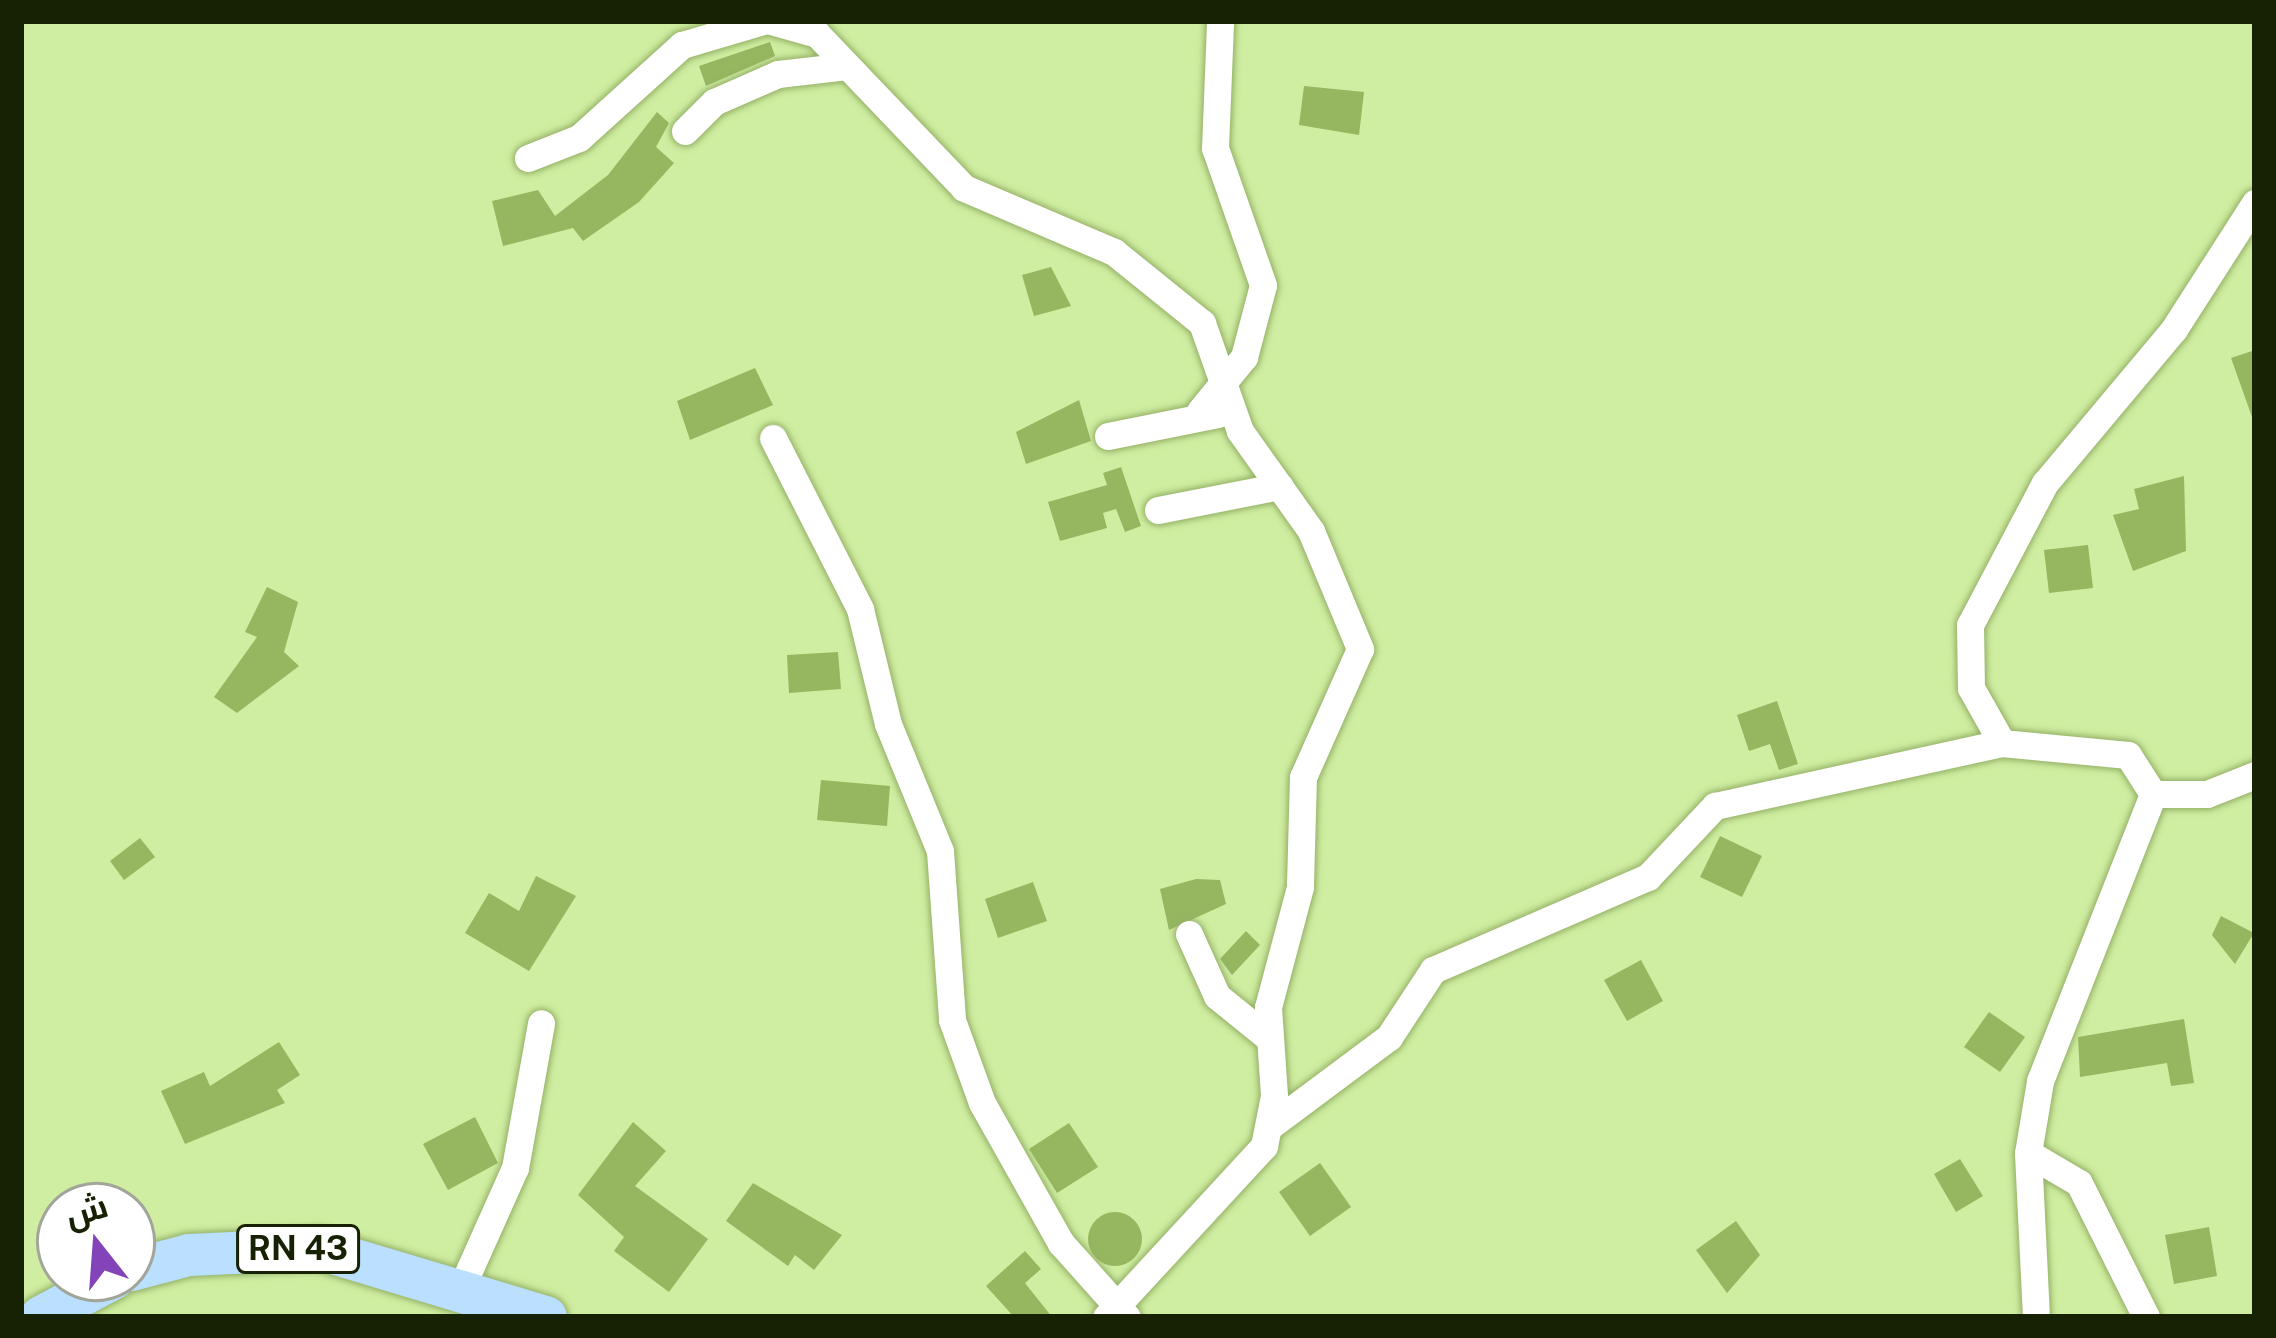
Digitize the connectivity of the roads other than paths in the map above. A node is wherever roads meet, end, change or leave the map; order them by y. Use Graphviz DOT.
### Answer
graph roads {
  1 [pos="767,21"];
  2 [pos="1220,21"];
  3 [pos="847,66"];
  4 [pos="685,131"];
  5 [pos="528,158"];
  6 [pos="2255,203"];
  7 [pos="1226,385"];
  8 [pos="1200,411"];
  9 [pos="1240,431"];
  10 [pos="1108,436"];
  11 [pos="773,438"];
  12 [pos="1280,486"];
  13 [pos="1158,510"];
  14 [pos="2002,742"];
  15 [pos="2255,775"];
  16 [pos="2153,794"];
  17 [pos="1189,934"];
  18 [pos="541,1023"];
  19 [pos="1270,1039"];
  20 [pos="1270,1125"];
  21 [pos="2029,1153"];
  22 [pos="156,1264"];
  23 [pos="463,1284"];
  24 [pos="69,1302"];
  25 [pos="1116,1313"];
  26 [pos="41,1317"];
  27 [pos="546,1317"];
  28 [pos="2036,1317"];
  29 [pos="2146,1317"];
  1 -- 3 [label="street"];
  1 -- 5 [label="street"];
  2 -- 7 [label="street"];
  3 -- 4 [label="street"];
  3 -- 7 [label="street"];
  6 -- 14 [label="street"];
  7 -- 8 [label="street"];
  7 -- 9 [label="street"];
  8 -- 9 [label="street"];
  8 -- 10 [label="street"];
  9 -- 12 [label="street"];
  11 -- 25 [label="street"];
  12 -- 13 [label="street"];
  12 -- 19 [label="street"];
  14 -- 16 [label="street"];
  14 -- 20 [label="street"];
  15 -- 16 [label="street"];
  16 -- 21 [label="street"];
  17 -- 19 [label="street"];
  18 -- 23 [label="street"];
  19 -- 20 [label="street"];
  20 -- 25 [label="street"];
  21 -- 28 [label="street"];
  21 -- 29 [label="street"];
  22 -- 23 [label="main road, RN 43"];
  23 -- 27 [label="main road, RN 43"];
  24 -- 26 [label="main road"];
}
